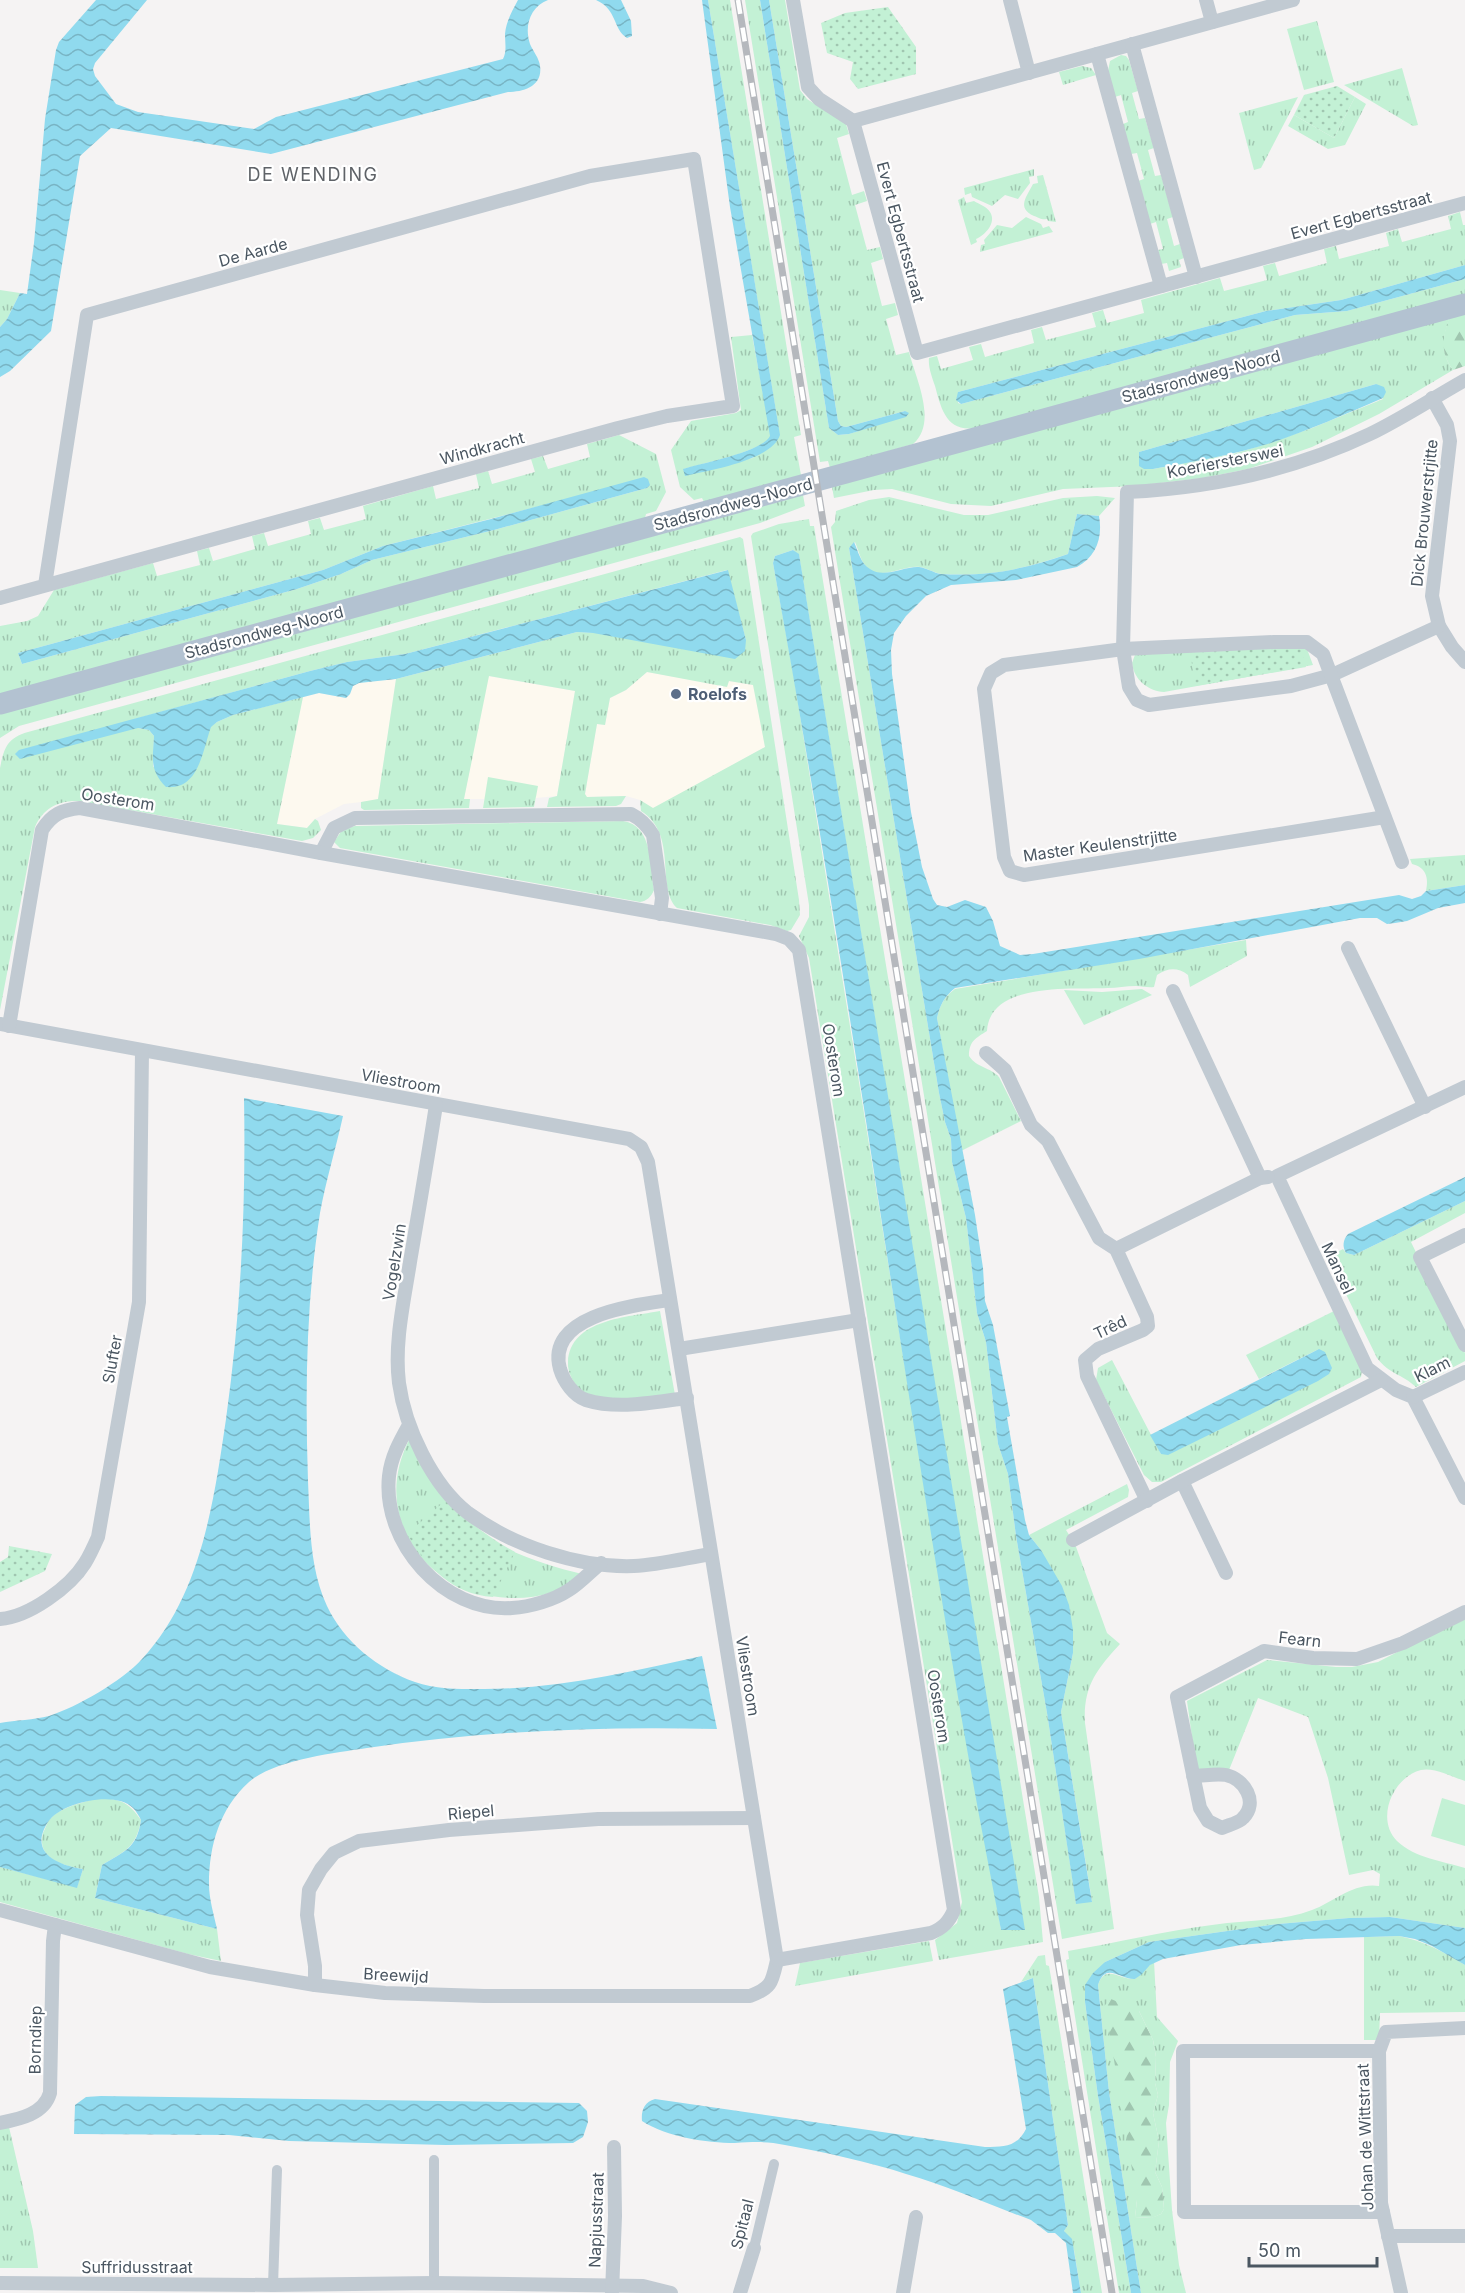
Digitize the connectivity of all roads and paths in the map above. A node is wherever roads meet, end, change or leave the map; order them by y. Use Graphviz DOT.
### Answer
graph roads {
  1 [pos="793,0"];
  2 [pos="1010,0"];
  3 [pos="1206,0"];
  4 [pos="1293,0"];
  5 [pos="1212,22"];
  6 [pos="1132,44"];
  7 [pos="1097,54"];
  8 [pos="1029,73"];
  9 [pos="853,121"];
  10 [pos="694,159"];
  11 [pos="1465,203"];
  12 [pos="1196,277"];
  13 [pos="1161,286"];
  14 [pos="1465,304"];
  15 [pos="1465,380"];
  16 [pos="1432,398"];
  17 [pos="45,585"];
  18 [pos="0,598"];
  19 [pos="1439,626"];
  20 [pos="1123,649"];
  21 [pos="1465,662"];
  22 [pos="1332,675"];
  23 [pos="0,704"];
  24 [pos="1385,817"];
  25 [pos="321,853"];
  26 [pos="1402,862"];
  27 [pos="660,914"];
  28 [pos="1348,948"];
  29 [pos="1173,991"];
  30 [pos="4,1025"];
  31 [pos="142,1051"];
  32 [pos="986,1053"];
  33 [pos="1465,1087"];
  34 [pos="436,1105"];
  35 [pos="1425,1107"];
  36 [pos="1277,1176"];
  37 [pos="1260,1178"];
  38 [pos="1465,1235"];
  39 [pos="1116,1249"];
  40 [pos="670,1300"];
  41 [pos="859,1320"];
  42 [pos="1465,1345"];
  43 [pos="679,1349"];
  44 [pos="1465,1371"];
  45 [pos="1381,1380"];
  46 [pos="1413,1397"];
  47 [pos="687,1398"];
  48 [pos="409,1425"];
  49 [pos="1459,1472"];
  50 [pos="1182,1481"];
  51 [pos="1465,1498"];
  52 [pos="1147,1501"];
  53 [pos="1073,1540"];
  54 [pos="711,1554"];
  55 [pos="601,1563"];
  56 [pos="1226,1573"];
  57 [pos="1465,1612"];
  58 [pos="0,1619"];
  59 [pos="1193,1776"];
  60 [pos="754,1818"];
  61 [pos="0,1910"];
  62 [pos="55,1925"];
  63 [pos="777,1960"];
  64 [pos="315,1985"];
  65 [pos="1465,2028"];
  66 [pos="1379,2051"];
  67 [pos="0,2123"];
  68 [pos="614,2147"];
  69 [pos="434,2160"];
  70 [pos="774,2164"];
  71 [pos="277,2170"];
  72 [pos="1383,2212"];
  73 [pos="916,2217"];
  74 [pos="1388,2236"];
  75 [pos="1465,2236"];
  76 [pos="754,2248"];
  77 [pos="0,2283"];
  78 [pos="442,2287"];
  79 [pos="43,2288"];
  80 [pos="123,2288"];
  81 [pos="282,2288"];
  82 [pos="611,2290"];
  83 [pos="671,2293"];
  84 [pos="740,2293"];
  85 [pos="903,2293"];
  86 [pos="1401,2293"];
  1 -- 9 [label="street"];
  2 -- 8 [label="street"];
  3 -- 5 [label="street"];
  4 -- 5 [label="street"];
  5 -- 6 [label="street"];
  6 -- 7 [label="street"];
  6 -- 12 [label="street"];
  7 -- 8 [label="street"];
  7 -- 13 [label="street"];
  8 -- 9 [label="street"];
  9 -- 13 [label="street, Evert Egbertsstraat"];
  10 -- 17 [label="street, De Aarde"];
  10 -- 17 [label="street, Windkracht"];
  11 -- 12 [label="street, Evert Egbertsstraat"];
  12 -- 13 [label="street, Evert Egbertsstraat"];
  14 -- 23 [label="main road, Stadsrondweg-Noord"];
  15 -- 16 [label="street, Koeriersterswei"];
  16 -- 19 [label="street, Dick Brouwerstrjitte"];
  16 -- 20 [label="street, Koeriersterswei"];
  17 -- 18 [label="street, Windkracht"];
  19 -- 21 [label="street, Dick Brouwerstrjitte"];
  19 -- 22 [label="street"];
  20 -- 22 [label="street"];
  20 -- 22 [label="street"];
  20 -- 24 [label="street, Master Keulenstrjitte"];
  22 -- 24 [label="street"];
  24 -- 26 [label="street"];
  25 -- 27 [label="street, Oosterom"];
  25 -- 27 [label="street"];
  25 -- 30 [label="street, Oosterom"];
  27 -- 41 [label="street, Oosterom"];
  28 -- 35 [label="street"];
  29 -- 37 [label="street"];
  30 -- 31 [label="street, Vliestroom"];
  31 -- 34 [label="street, Vliestroom"];
  31 -- 58 [label="street, Slufter"];
  32 -- 39 [label="street, Trêd"];
  33 -- 35 [label="street"];
  34 -- 40 [label="street, Vliestroom"];
  34 -- 48 [label="street, Vogelzwin"];
  35 -- 36 [label="street"];
  36 -- 37 [label="street"];
  36 -- 45 [label="street, Mansel"];
  37 -- 39 [label="street"];
  38 -- 42 [label="street, Klam"];
  39 -- 52 [label="street, Trêd"];
  40 -- 43 [label="street, Vliestroom"];
  40 -- 47 [label="street"];
  41 -- 43 [label="street"];
  41 -- 63 [label="street, Oosterom"];
  43 -- 47 [label="street, Vliestroom"];
  44 -- 46 [label="street, Klam"];
  45 -- 46 [label="street, Mansel"];
  45 -- 50 [label="street"];
  46 -- 49 [label="street"];
  47 -- 54 [label="street, Vliestroom"];
  48 -- 55 [label="street, Vogelzwin"];
  48 -- 55 [label="street"];
  49 -- 51 [label="street"];
  50 -- 52 [label="street"];
  50 -- 56 [label="street"];
  52 -- 53 [label="street"];
  54 -- 55 [label="street, Vogelzwin"];
  54 -- 60 [label="street, Vliestroom"];
  57 -- 59 [label="street, Fearn"];
  59 -- 59 [label="street, Fearn"];
  60 -- 63 [label="street, Vliestroom"];
  60 -- 64 [label="street, Riepel"];
  61 -- 62 [label="street, Breewijd"];
  62 -- 64 [label="street, Breewijd"];
  62 -- 67 [label="street, Borndiep"];
  63 -- 64 [label="street, Breewijd"];
  65 -- 66 [label="street"];
  66 -- 72 [label="street, Johan de Wittstraat"];
  66 -- 72 [label="street"];
  68 -- 82 [label="street, Napjusstraat"];
  69 -- 78 [label="street"];
  70 -- 76 [label="street, Spitaal"];
  71 -- 81 [label="street"];
  72 -- 74 [label="street, Johan de Wittstraat"];
  73 -- 85 [label="street"];
  74 -- 75 [label="street"];
  74 -- 86 [label="street, Johan de Wittstraat"];
  76 -- 84 [label="street, Spitaal"];
  77 -- 79 [label="street, Suffridusstraat"];
  78 -- 81 [label="street, Suffridusstraat"];
  78 -- 82 [label="street, Suffridusstraat"];
  79 -- 80 [label="street, Suffridusstraat"];
  80 -- 81 [label="street, Suffridusstraat"];
  82 -- 83 [label="street"];
}
